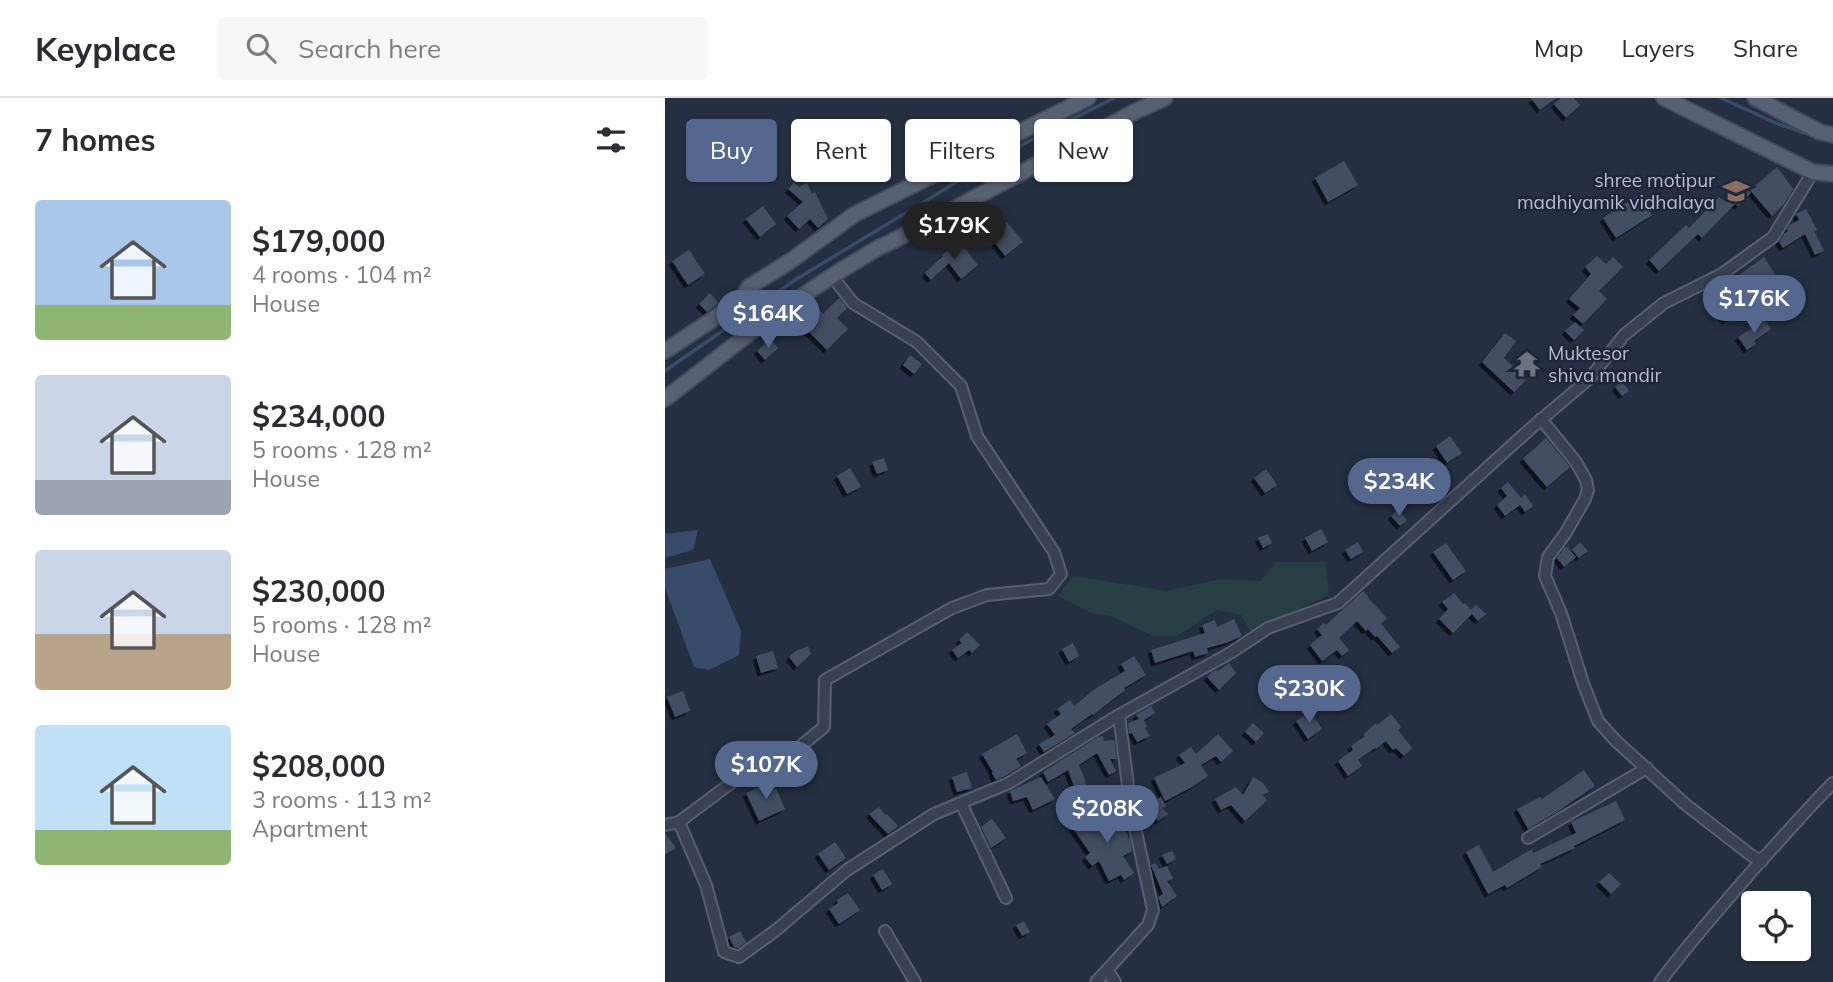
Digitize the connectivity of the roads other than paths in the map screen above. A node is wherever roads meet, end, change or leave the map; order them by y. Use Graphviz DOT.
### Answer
graph roads {
  1 [pos="1088,98"];
  2 [pos="1165,98"];
  3 [pos="1664,98"];
  4 [pos="1755,98"];
  5 [pos="1833,135"];
  6 [pos="1813,172"];
  7 [pos="1833,174"];
  8 [pos="832,276"];
  9 [pos="665,351"];
  10 [pos="665,399"];
  11 [pos="1541,419"];
  12 [pos="1119,715"];
  13 [pos="1647,768"];
  14 [pos="1833,783"];
  15 [pos="961,803"];
  16 [pos="679,822"];
  17 [pos="665,825"];
  18 [pos="1528,838"];
  19 [pos="1762,861"];
  20 [pos="1006,898"];
  21 [pos="885,932"];
  22 [pos="1107,970"];
  23 [pos="915,982"];
  24 [pos="1096,982"];
  25 [pos="1115,982"];
  26 [pos="1660,982"];
  1 -- 9 [label="main road"];
  2 -- 8 [label="main road"];
  3 -- 6 [label="main road"];
  4 -- 5 [label="main road"];
  6 -- 7 [label="main road"];
  6 -- 11 [label="street"];
  8 -- 10 [label="main road"];
  8 -- 16 [label="street"];
  11 -- 12 [label="street"];
  11 -- 13 [label="street"];
  12 -- 15 [label="street"];
  12 -- 22 [label="street"];
  13 -- 18 [label="street"];
  13 -- 19 [label="street"];
  14 -- 19 [label="street"];
  15 -- 16 [label="street"];
  15 -- 20 [label="street"];
  16 -- 17 [label="street"];
  19 -- 26 [label="street"];
  21 -- 23 [label="street"];
  22 -- 24 [label="street"];
  22 -- 25 [label="street"];
}
